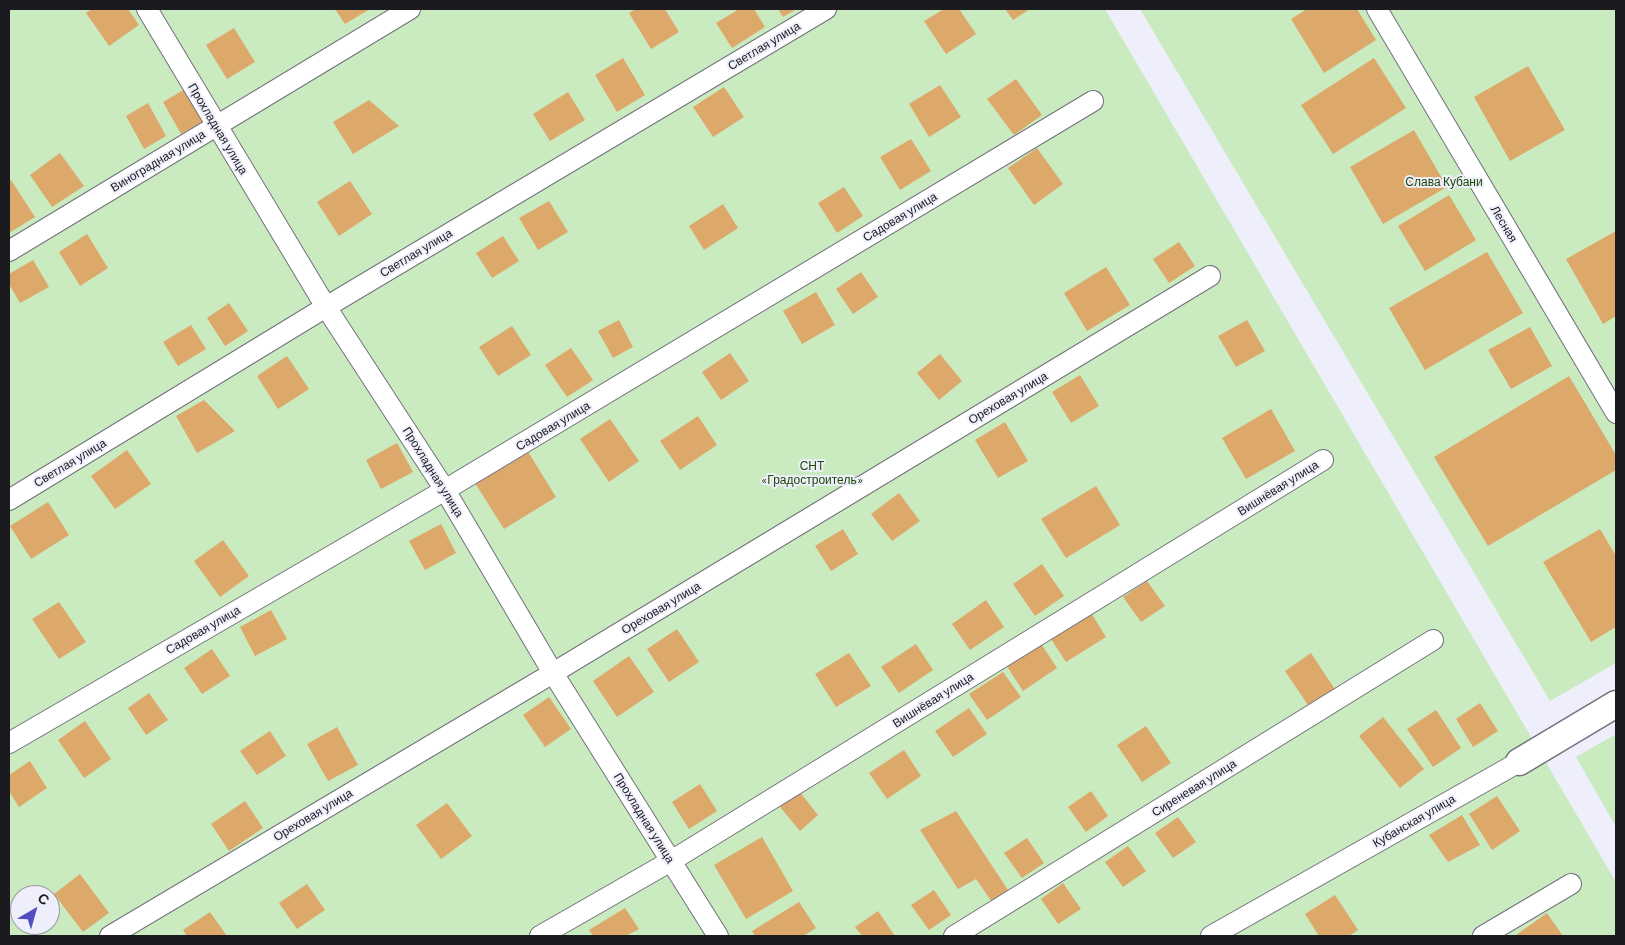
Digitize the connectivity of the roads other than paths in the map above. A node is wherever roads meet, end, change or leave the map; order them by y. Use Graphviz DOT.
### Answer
graph roads {
  1 [pos="147,9"];
  2 [pos="410,9"];
  3 [pos="826,9"];
  4 [pos="1377,9"];
  5 [pos="1093,101"];
  6 [pos="216,127"];
  7 [pos="9,251"];
  8 [pos="1210,276"];
  9 [pos="326,307"];
  10 [pos="1616,413"];
  11 [pos="1323,460"];
  12 [pos="445,490"];
  13 [pos="9,500"];
  14 [pos="1434,640"];
  15 [pos="553,673"];
  16 [pos="1616,704"];
  17 [pos="9,743"];
  18 [pos="1519,762"];
  19 [pos="671,861"];
  20 [pos="1571,884"];
  21 [pos="110,936"];
  22 [pos="540,936"];
  23 [pos="718,936"];
  24 [pos="954,936"];
  25 [pos="1211,936"];
  26 [pos="1482,936"];
  1 -- 6 [label="street, Прохладная улица"];
  2 -- 6 [label="street, Виноградная улица"];
  3 -- 9 [label="street, Светлая улица"];
  4 -- 10 [label="street, Лесная"];
  5 -- 12 [label="street, Садовая улица"];
  6 -- 7 [label="street, Виноградная улица"];
  6 -- 9 [label="street, Прохладная улица"];
  8 -- 15 [label="street, Ореховая улица"];
  9 -- 12 [label="street, Прохладная улица"];
  9 -- 13 [label="street, Светлая улица"];
  11 -- 19 [label="street, Вишнёвая улица"];
  12 -- 15 [label="street, Прохладная улица"];
  12 -- 17 [label="street, Садовая улица"];
  14 -- 24 [label="street, Сиреневая улица"];
  15 -- 19 [label="street, Прохладная улица"];
  15 -- 21 [label="street, Ореховая улица"];
  16 -- 18 [label="street, Кубанская улица"];
  18 -- 25 [label="street, Кубанская улица"];
  19 -- 22 [label="street, Вишнёвая улица"];
  19 -- 23 [label="street, Прохладная улица"];
  20 -- 26 [label="street"];
}
